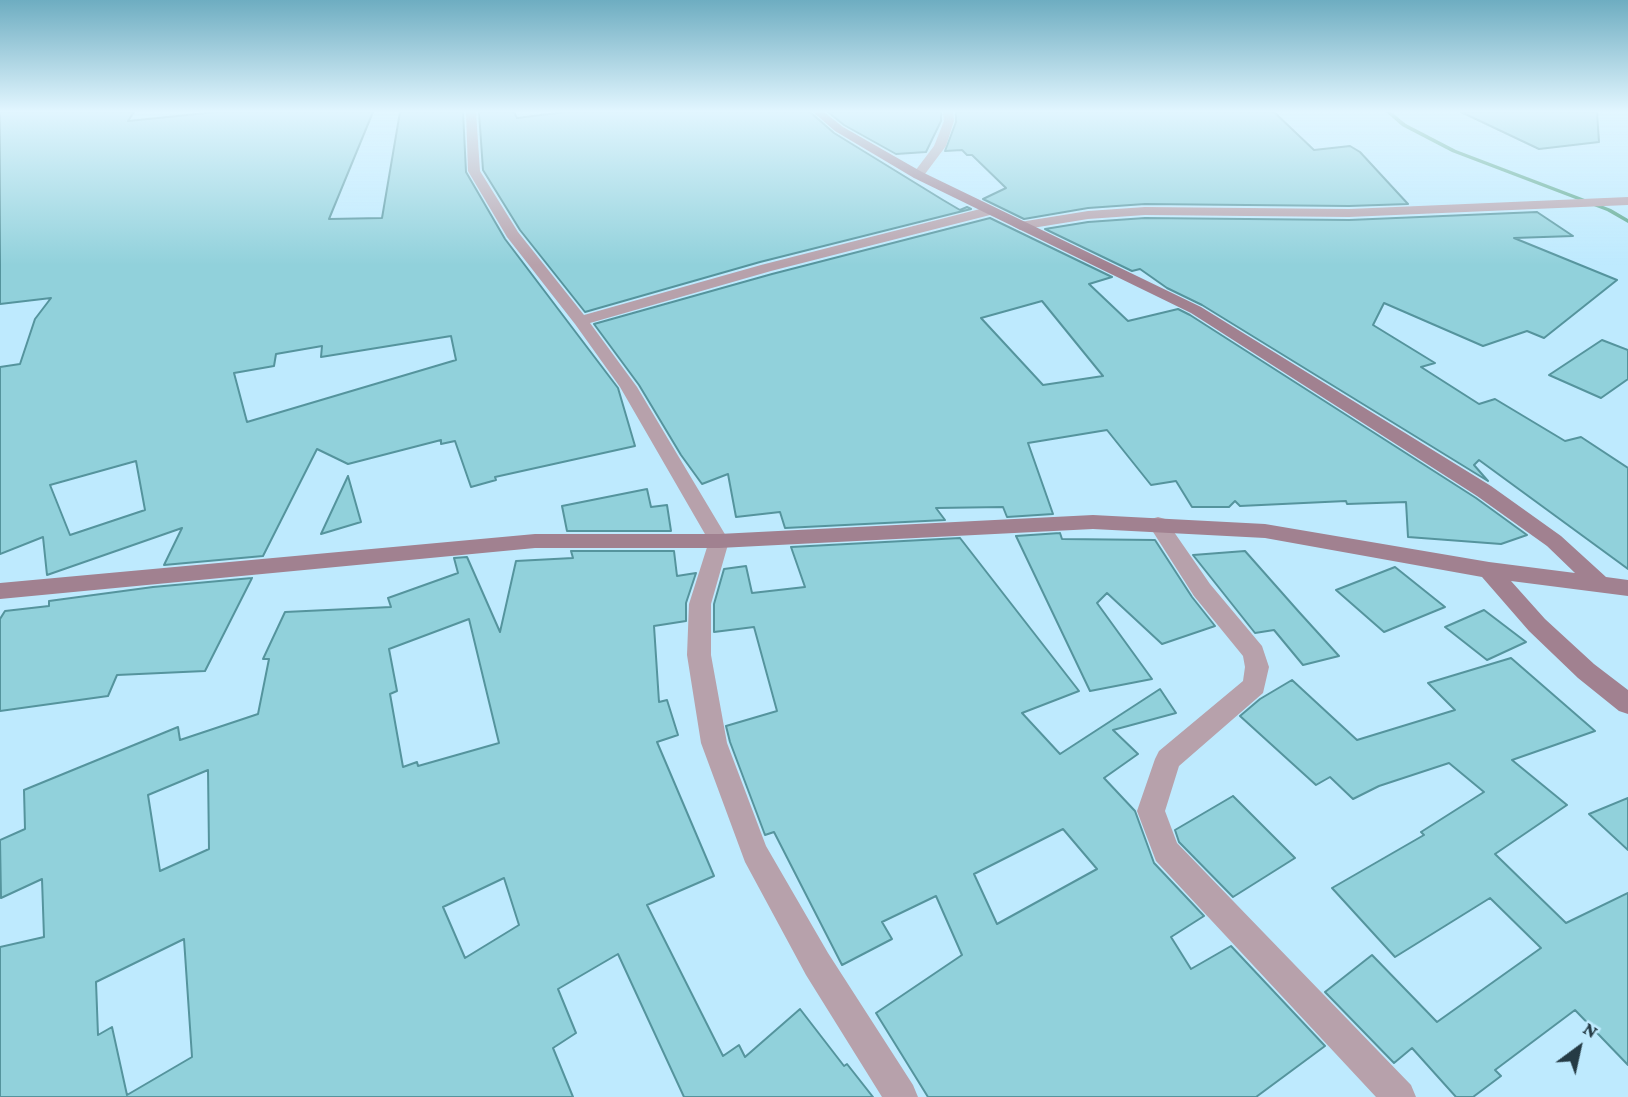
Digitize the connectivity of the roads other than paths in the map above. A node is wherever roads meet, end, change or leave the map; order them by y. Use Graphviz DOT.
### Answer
graph roads {
  1 [pos="474,163"];
  2 [pos="898,163"];
  3 [pos="927,163"];
  4 [pos="918,175"];
  5 [pos="1628,201"];
  6 [pos="989,211"];
  7 [pos="1020,226"];
  8 [pos="581,321"];
  9 [pos="1158,524"];
  10 [pos="719,541"];
  11 [pos="1489,570"];
  12 [pos="1600,583"];
  13 [pos="1628,588"];
  14 [pos="0,591"];
  15 [pos="1628,704"];
  16 [pos="901,1097"];
  17 [pos="1399,1097"];
  1 -- 8 [label="street"];
  2 -- 4 [label="street"];
  3 -- 4 [label="street"];
  4 -- 6 [label="street"];
  5 -- 7 [label="street"];
  6 -- 7 [label="street"];
  6 -- 8 [label="street"];
  7 -- 12 [label="street"];
  8 -- 10 [label="street"];
  9 -- 10 [label="street"];
  9 -- 11 [label="street"];
  9 -- 17 [label="street"];
  10 -- 14 [label="street"];
  10 -- 16 [label="street"];
  11 -- 12 [label="street"];
  11 -- 15 [label="street"];
  12 -- 13 [label="street"];
}
